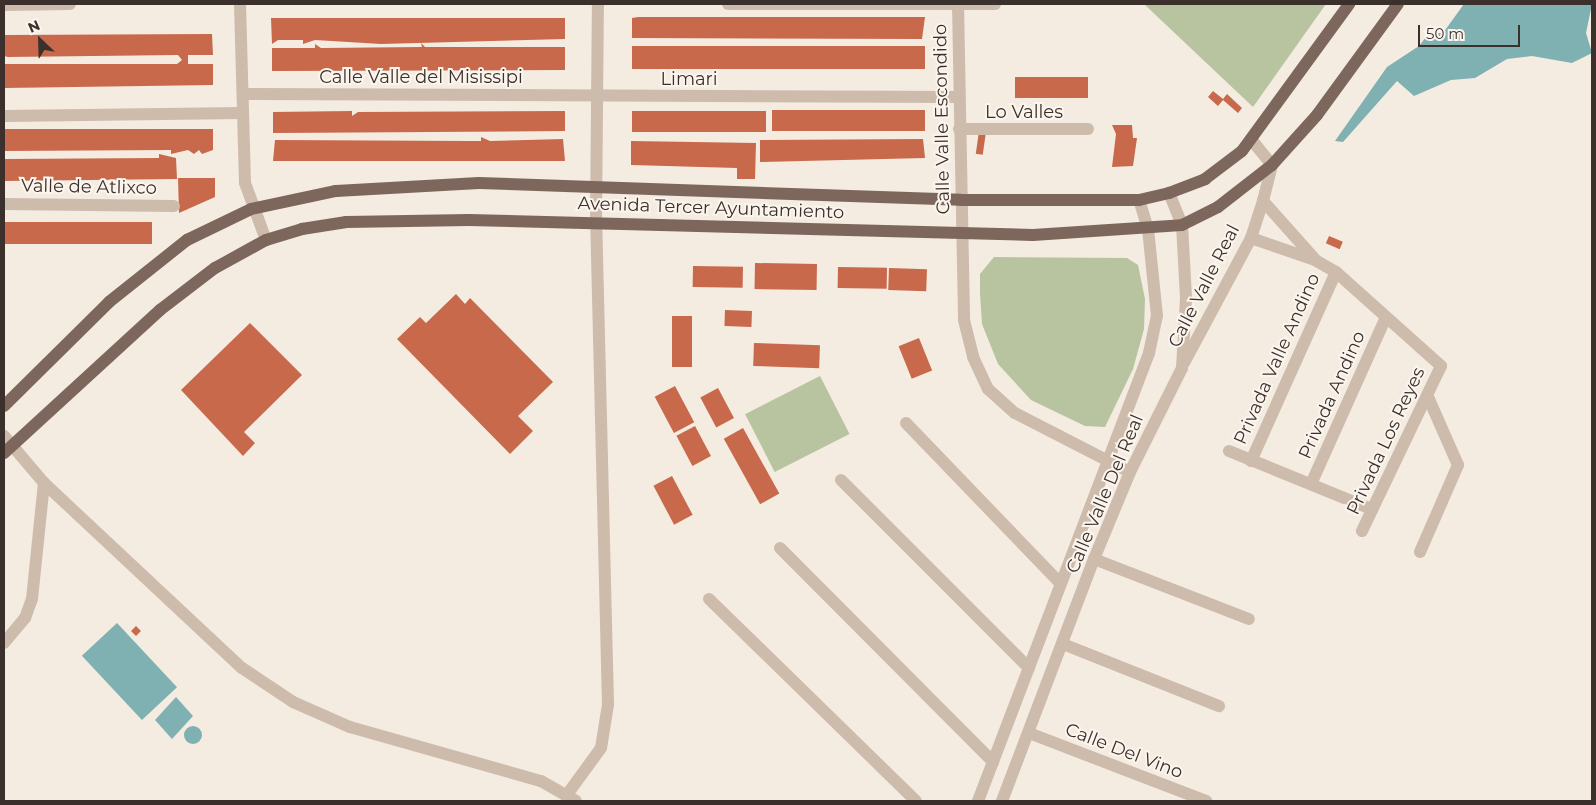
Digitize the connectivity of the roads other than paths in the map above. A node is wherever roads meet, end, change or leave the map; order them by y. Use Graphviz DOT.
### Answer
graph roads {
  1 [pos="70,4"];
  2 [pos="240,4"];
  3 [pos="598,4"];
  4 [pos="728,4"];
  5 [pos="780,4"];
  6 [pos="958,4"];
  7 [pos="995,4"];
  8 [pos="1349,4"];
  9 [pos="1398,4"];
  10 [pos="4,5"];
  11 [pos="243,94"];
  12 [pos="598,96"];
  13 [pos="959,97"];
  14 [pos="243,114"];
  15 [pos="4,116"];
  16 [pos="959,129"];
  17 [pos="1088,130"];
  18 [pos="1251,139"];
  19 [pos="1272,165"];
  20 [pos="596,189"];
  21 [pos="1169,193"];
  22 [pos="961,200"];
  23 [pos="1139,200"];
  24 [pos="1263,201"];
  25 [pos="4,204"];
  26 [pos="174,206"];
  27 [pos="251,209"];
  28 [pos="596,222"];
  29 [pos="1182,225"];
  30 [pos="1148,229"];
  31 [pos="962,234"];
  32 [pos="1251,238"];
  33 [pos="266,240"];
  34 [pos="1316,260"];
  35 [pos="1336,272"];
  36 [pos="1385,319"];
  37 [pos="1441,366"];
  38 [pos="1182,368"];
  39 [pos="1428,397"];
  40 [pos="4,406"];
  41 [pos="906,423"];
  42 [pos="6,447"];
  43 [pos="1229,451"];
  44 [pos="1251,461"];
  45 [pos="1108,464"];
  46 [pos="1130,472"];
  47 [pos="841,480"];
  48 [pos="44,483"];
  49 [pos="1311,484"];
  50 [pos="1371,509"];
  51 [pos="1362,531"];
  52 [pos="780,548"];
  53 [pos="1420,552"];
  54 [pos="1094,559"];
  55 [pos="1061,584"];
  56 [pos="709,599"];
  57 [pos="1248,619"];
  58 [pos="4,643"];
  59 [pos="1063,644"];
  60 [pos="1029,668"];
  61 [pos="1219,706"];
  62 [pos="1029,733"];
  63 [pos="993,762"];
  64 [pos="571,798"];
  65 [pos="916,801"];
  66 [pos="978,801"];
  67 [pos="1002,801"];
  68 [pos="1206,801"];
  1 -- 10 [label="street"];
  2 -- 11 [label="street"];
  3 -- 12 [label="street"];
  4 -- 5 [label="street"];
  5 -- 6 [label="street"];
  6 -- 7 [label="street"];
  6 -- 13 [label="street, Calle Valle Escondido"];
  8 -- 18 [label="main road, Avenida Tercer Ayuntamiento"];
  9 -- 19 [label="main road, Avenida Tercer Ayuntamiento"];
  11 -- 12 [label="street, Calle Valle del Misissipi"];
  11 -- 14 [label="street"];
  12 -- 13 [label="street, Limari"];
  12 -- 20 [label="street"];
  13 -- 16 [label="street, Calle Valle Escondido"];
  14 -- 15 [label="street"];
  14 -- 27 [label="street"];
  16 -- 17 [label="street, Lo Valles"];
  16 -- 22 [label="street, Calle Valle Escondido"];
  18 -- 19 [label="street"];
  18 -- 21 [label="main road, Avenida Tercer Ayuntamiento"];
  19 -- 24 [label="street, Calle Valle Real"];
  19 -- 29 [label="main road, Avenida Tercer Ayuntamiento"];
  20 -- 22 [label="main road, Avenida Tercer Ayuntamiento"];
  20 -- 27 [label="main road, Avenida Tercer Ayuntamiento"];
  20 -- 28 [label="street"];
  21 -- 23 [label="main road, Avenida Tercer Ayuntamiento"];
  21 -- 29 [label="street, Calle Valle Del Real"];
  22 -- 23 [label="main road, Avenida Tercer Ayuntamiento"];
  22 -- 31 [label="street, Calle Valle Escondido"];
  23 -- 30 [label="street, Calle Valle Del Real"];
  24 -- 32 [label="street, Calle Valle Real"];
  24 -- 34 [label="street, Privada Valle Andino"];
  25 -- 26 [label="street, Valle de Atlixco"];
  27 -- 33 [label="street"];
  27 -- 40 [label="main road, Avenida Tercer Ayuntamiento"];
  28 -- 31 [label="main road, Avenida Tercer Ayuntamiento"];
  28 -- 33 [label="main road, Avenida Tercer Ayuntamiento"];
  28 -- 64 [label="street"];
  29 -- 30 [label="main road, Avenida Tercer Ayuntamiento"];
  29 -- 38 [label="street, Calle Valle Del Real"];
  30 -- 31 [label="main road, Avenida Tercer Ayuntamiento"];
  30 -- 45 [label="street, Calle Valle Del Real"];
  31 -- 45 [label="street, Calle Valle Escondido"];
  32 -- 34 [label="street, Privada Valle Andino"];
  32 -- 38 [label="street, Calle Valle Real"];
  33 -- 42 [label="main road, Avenida Tercer Ayuntamiento"];
  34 -- 35 [label="street, Privada Valle Andino"];
  35 -- 36 [label="street, Privada Valle Andino"];
  35 -- 44 [label="street, Privada Valle Andino"];
  36 -- 37 [label="street, Privada Valle Andino"];
  36 -- 49 [label="street, Privada Andino"];
  37 -- 39 [label="street, Privada Los Reyes"];
  38 -- 46 [label="street, Calle Valle Del Real"];
  39 -- 50 [label="street, Privada Los Reyes"];
  39 -- 53 [label="street"];
  41 -- 55 [label="street"];
  42 -- 48 [label="street"];
  43 -- 44 [label="street, Privada Valle Andino"];
  44 -- 49 [label="street, Privada Valle Andino"];
  45 -- 46 [label="street, Calle Valle Escondido"];
  45 -- 55 [label="street, Calle Valle Del Real"];
  46 -- 54 [label="street, Calle Valle Del Real"];
  47 -- 60 [label="street"];
  48 -- 58 [label="street"];
  48 -- 64 [label="street"];
  49 -- 50 [label="street, Privada Valle Andino"];
  50 -- 51 [label="street, Privada Los Reyes"];
  52 -- 63 [label="street"];
  54 -- 57 [label="street"];
  54 -- 59 [label="street, Calle Valle Del Real"];
  55 -- 60 [label="street, Calle Valle Del Real"];
  56 -- 65 [label="street"];
  59 -- 61 [label="street"];
  59 -- 62 [label="street, Calle Valle Del Real"];
  60 -- 63 [label="street, Calle Valle Del Real"];
  62 -- 67 [label="street, Calle Valle Del Real"];
  62 -- 68 [label="street, Calle Del Vino"];
  63 -- 66 [label="street, Calle Valle Del Real"];
}
